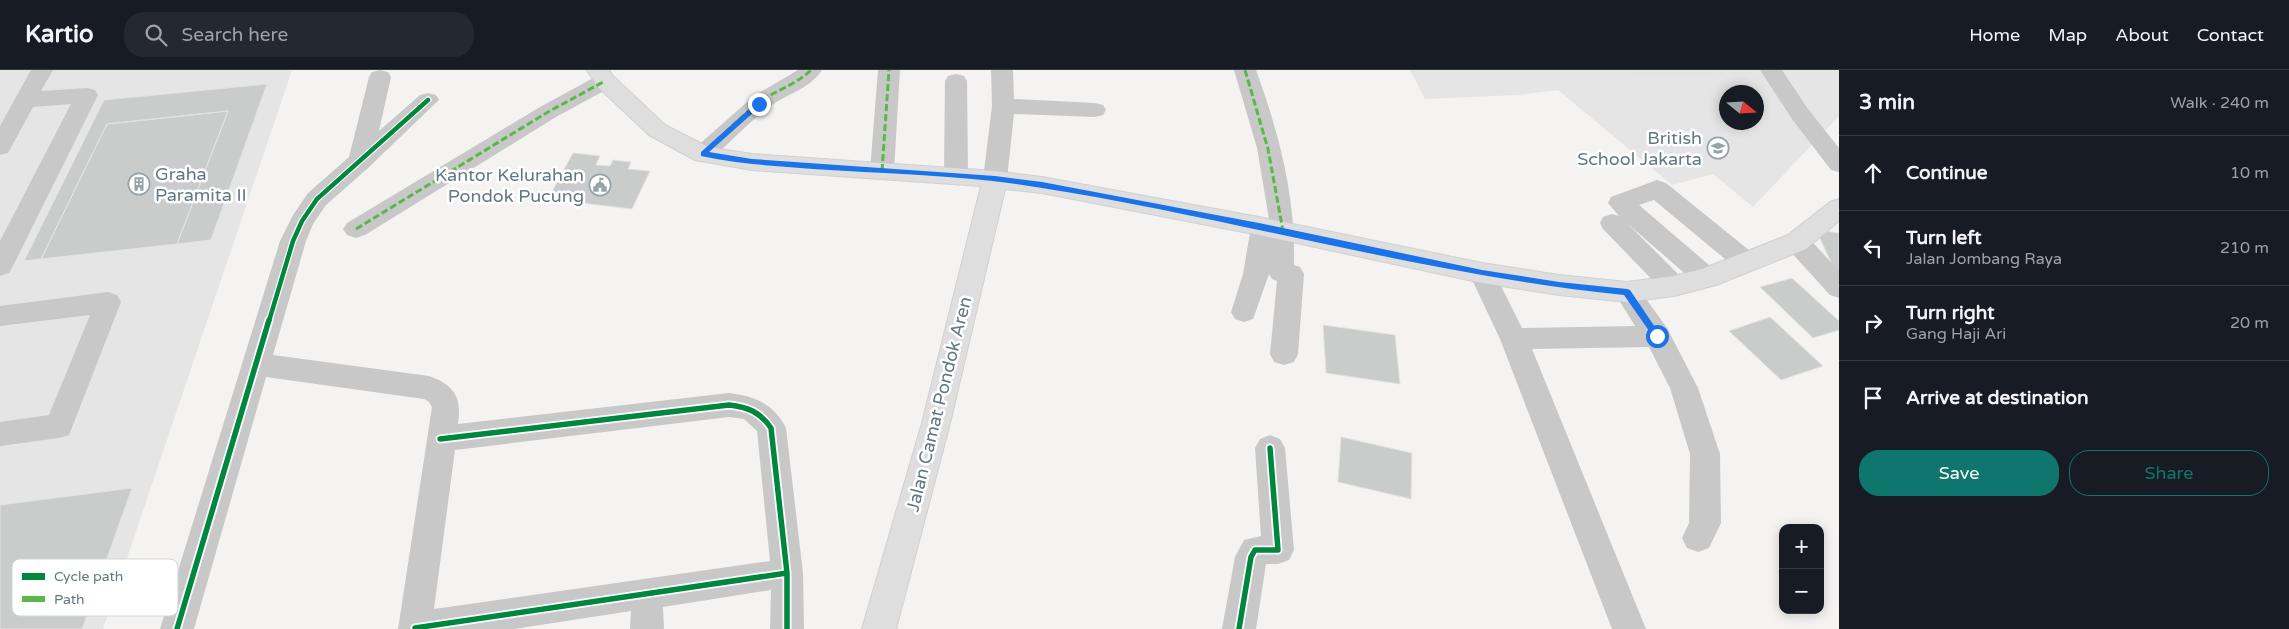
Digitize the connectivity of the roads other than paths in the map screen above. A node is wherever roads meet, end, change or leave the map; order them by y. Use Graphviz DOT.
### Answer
graph roads {
  1 [pos="42,70"];
  2 [pos="811,70"];
  3 [pos="889,70"];
  4 [pos="1002,70"];
  5 [pos="1245,70"];
  6 [pos="1771,70"];
  7 [pos="602,75"];
  8 [pos="380,77"];
  9 [pos="956,81"];
  10 [pos="25,100"];
  11 [pos="428,100"];
  12 [pos="1003,106"];
  13 [pos="1095,110"];
  14 [pos="1800,114"];
  15 [pos="0,147"];
  16 [pos="1839,147"];
  17 [pos="703,154"];
  18 [pos="360,162"];
  19 [pos="1839,164"];
  20 [pos="882,171"];
  21 [pos="956,176"];
  22 [pos="995,179"];
  23 [pos="1839,208"];
  24 [pos="1612,223"];
  25 [pos="356,229"];
  26 [pos="1273,229"];
  27 [pos="1797,242"];
  28 [pos="1746,262"];
  29 [pos="0,266"];
  30 [pos="1482,273"];
  31 [pos="1707,278"];
  32 [pos="1674,286"];
  33 [pos="1839,288"];
  34 [pos="1627,292"];
  35 [pos="0,293"];
  36 [pos="1244,312"];
  37 [pos="8,315"];
  38 [pos="1657,336"];
  39 [pos="1514,339"];
  40 [pos="1284,354"];
  41 [pos="256,364"];
  42 [pos="0,434"];
  43 [pos="440,439"];
  44 [pos="1270,448"];
  45 [pos="1698,538"];
  46 [pos="788,573"];
  47 [pos="647,594"];
  48 [pos="415,628"];
  49 [pos="177,629"];
  50 [pos="647,629"];
  51 [pos="787,629"];
  52 [pos="879,629"];
  53 [pos="1239,629"];
  54 [pos="1629,629"];
  1 -- 10 [label="street"];
  2 -- 17 [label="street"];
  3 -- 20 [label="street"];
  4 -- 12 [label="street"];
  5 -- 26 [label="street"];
  6 -- 14 [label="street"];
  7 -- 17 [label="main road"];
  7 -- 25 [label="street"];
  8 -- 18 [label="street"];
  9 -- 21 [label="street"];
  10 -- 15 [label="street"];
  10 -- 29 [label="street"];
  11 -- 18 [label="street"];
  12 -- 13 [label="street"];
  12 -- 22 [label="street"];
  14 -- 16 [label="street"];
  14 -- 19 [label="street"];
  17 -- 20 [label="main road"];
  18 -- 41 [label="street"];
  20 -- 21 [label="main road"];
  21 -- 22 [label="main road"];
  22 -- 26 [label="main road"];
  22 -- 52 [label="main road, Jalan Camat Pondok Aren"];
  23 -- 27 [label="main road"];
  24 -- 32 [label="street"];
  26 -- 30 [label="main road"];
  26 -- 36 [label="street"];
  26 -- 40 [label="street"];
  27 -- 28 [label="main road"];
  27 -- 33 [label="street"];
  28 -- 31 [label="main road"];
  28 -- 31 [label="street"];
  30 -- 34 [label="main road"];
  30 -- 39 [label="street"];
  31 -- 32 [label="main road"];
  32 -- 34 [label="main road"];
  34 -- 38 [label="street"];
  35 -- 37 [label="street"];
  37 -- 42 [label="street"];
  38 -- 39 [label="street"];
  38 -- 45 [label="street"];
  39 -- 54 [label="street"];
  41 -- 43 [label="street"];
  41 -- 49 [label="street"];
  43 -- 46 [label="street"];
  43 -- 48 [label="street"];
  44 -- 53 [label="street"];
  46 -- 47 [label="street"];
  46 -- 51 [label="street"];
  47 -- 48 [label="street"];
  47 -- 50 [label="street"];
}
